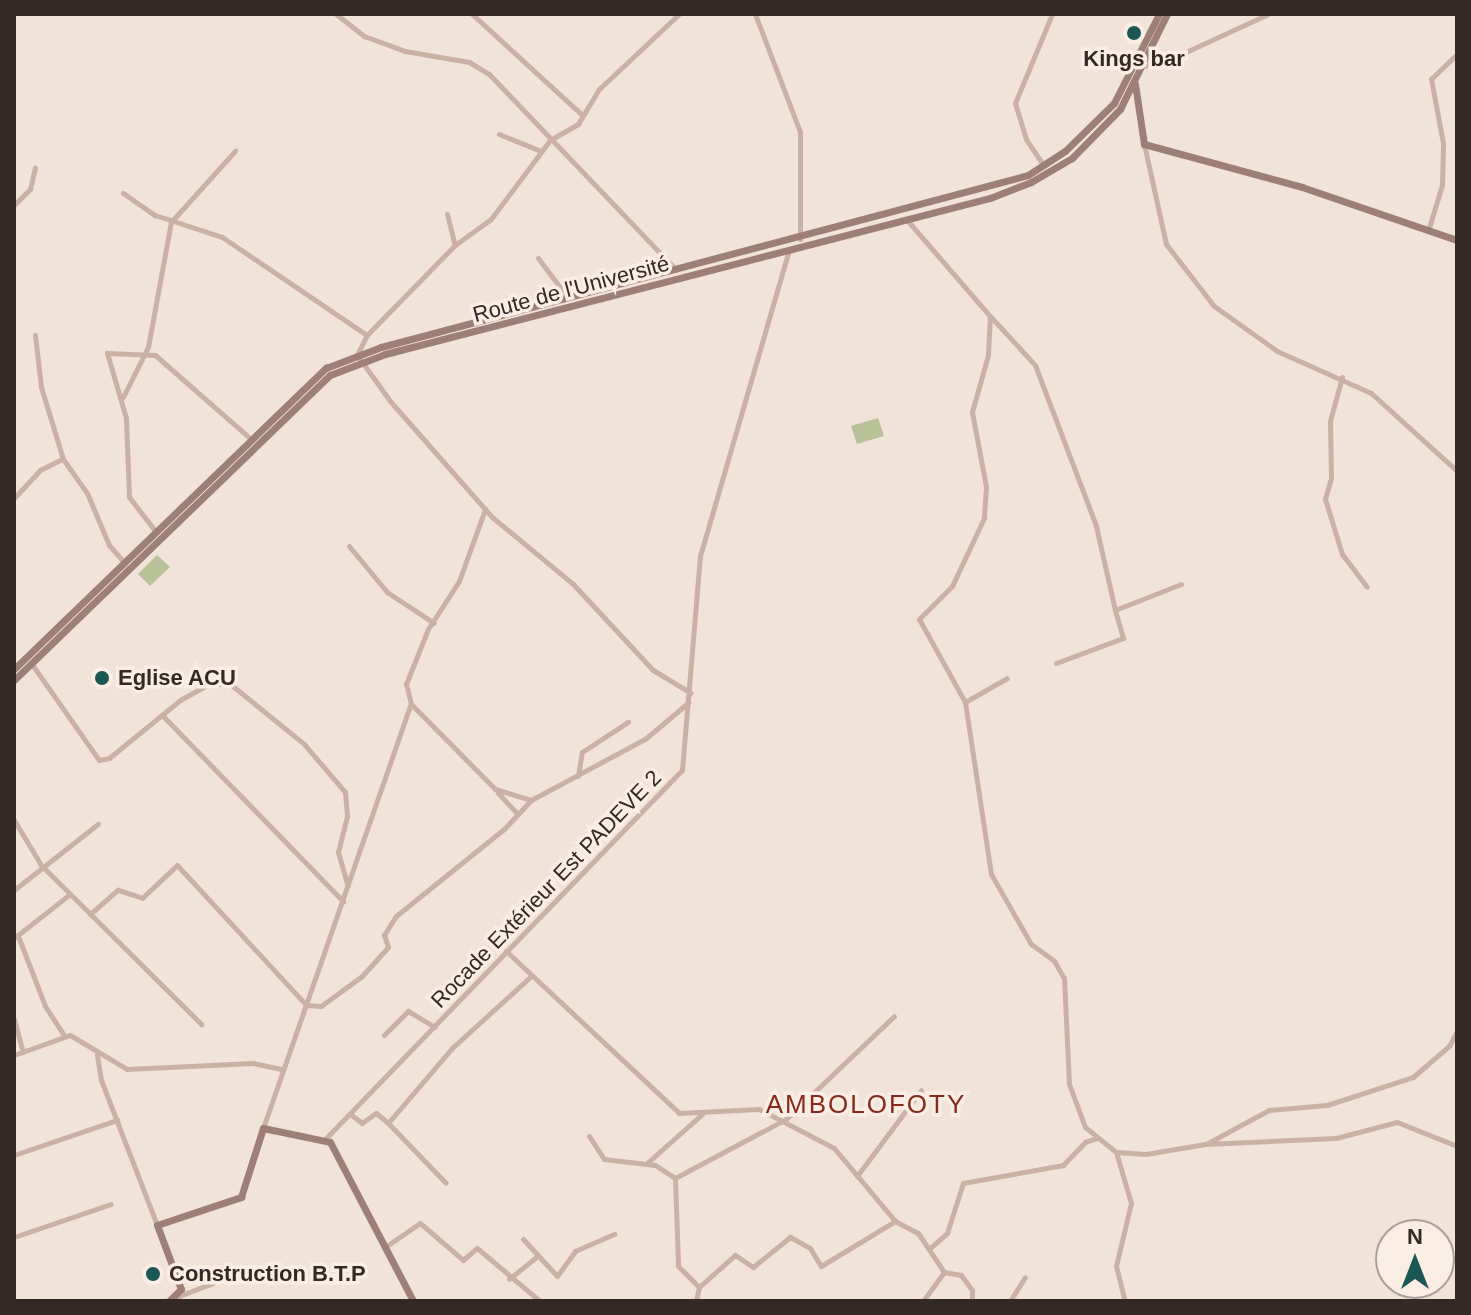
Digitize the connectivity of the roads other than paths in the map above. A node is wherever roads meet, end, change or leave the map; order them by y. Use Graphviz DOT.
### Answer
graph roads {
  1 [pos="336,14"];
  2 [pos="472,14"];
  3 [pos="679,14"];
  4 [pos="755,14"];
  5 [pos="1052,14"];
  6 [pos="1159,14"];
  7 [pos="1167,14"];
  8 [pos="1268,14"];
  9 [pos="1457,54"];
  10 [pos="1143,66"];
  11 [pos="1135,84"];
  12 [pos="580,113"];
  13 [pos="499,134"];
  14 [pos="550,140"];
  15 [pos="1144,144"];
  16 [pos="235,151"];
  17 [pos="541,151"];
  18 [pos="1044,167"];
  19 [pos="35,168"];
  20 [pos="123,193"];
  21 [pos="14,205"];
  22 [pos="447,214"];
  23 [pos="906,219"];
  24 [pos="171,222"];
  25 [pos="1428,232"];
  26 [pos="800,239"];
  27 [pos="1457,240"];
  28 [pos="455,245"];
  29 [pos="789,250"];
  30 [pos="538,258"];
  31 [pos="677,271"];
  32 [pos="569,299"];
  33 [pos="990,316"];
  34 [pos="35,335"];
  35 [pos="367,335"];
  36 [pos="419,342"];
  37 [pos="145,353"];
  38 [pos="359,358"];
  39 [pos="1342,377"];
  40 [pos="122,398"];
  41 [pos="251,439"];
  42 [pos="63,459"];
  43 [pos="1457,471"];
  44 [pos="14,498"];
  45 [pos="485,509"];
  46 [pos="156,532"];
  47 [pos="349,546"];
  48 [pos="124,562"];
  49 [pos="1181,584"];
  50 [pos="1367,587"];
  51 [pos="1115,610"];
  52 [pos="434,623"];
  53 [pos="31,663"];
  54 [pos="1056,663"];
  55 [pos="14,669"];
  56 [pos="1007,678"];
  57 [pos="14,680"];
  58 [pos="691,697"];
  59 [pos="965,702"];
  60 [pos="411,704"];
  61 [pos="162,715"];
  62 [pos="628,722"];
  63 [pos="578,776"];
  64 [pos="495,789"];
  65 [pos="531,800"];
  66 [pos="516,812"];
  67 [pos="14,820"];
  68 [pos="98,824"];
  69 [pos="41,865"];
  70 [pos="348,887"];
  71 [pos="14,890"];
  72 [pos="70,894"];
  73 [pos="343,901"];
  74 [pos="90,914"];
  75 [pos="16,937"];
  76 [pos="506,951"];
  77 [pos="531,976"];
  78 [pos="306,1005"];
  79 [pos="894,1016"];
  80 [pos="14,1019"];
  81 [pos="201,1024"];
  82 [pos="435,1027"];
  83 [pos="1457,1031"];
  84 [pos="64,1035"];
  85 [pos="384,1035"];
  86 [pos="23,1052"];
  87 [pos="14,1055"];
  88 [pos="97,1055"];
  89 [pos="281,1069"];
  90 [pos="921,1090"];
  91 [pos="703,1113"];
  92 [pos="350,1114"];
  93 [pos="786,1119"];
  94 [pos="117,1120"];
  95 [pos="388,1123"];
  96 [pos="263,1128"];
  97 [pos="589,1136"];
  98 [pos="326,1138"];
  99 [pos="1097,1138"];
  100 [pos="1205,1144"];
  101 [pos="1457,1146"];
  102 [pos="1116,1152"];
  103 [pos="14,1155"];
  104 [pos="647,1164"];
  105 [pos="857,1176"];
  106 [pos="675,1178"];
  107 [pos="446,1183"];
  108 [pos="111,1204"];
  109 [pos="895,1221"];
  110 [pos="157,1225"];
  111 [pos="614,1234"];
  112 [pos="14,1237"];
  113 [pos="523,1239"];
  114 [pos="384,1248"];
  115 [pos="930,1248"];
  116 [pos="536,1257"];
  117 [pos="944,1272"];
  118 [pos="1025,1277"];
  119 [pos="509,1279"];
  120 [pos="213,1283"];
  121 [pos="699,1287"];
  122 [pos="179,1299"];
  123 [pos="169,1301"];
  124 [pos="413,1301"];
  125 [pos="540,1301"];
  126 [pos="696,1301"];
  127 [pos="923,1301"];
  128 [pos="972,1301"];
  129 [pos="1010,1301"];
  130 [pos="1125,1301"];
  1 -- 14 [label="street"];
  2 -- 12 [label="street"];
  3 -- 12 [label="street"];
  4 -- 26 [label="street"];
  5 -- 18 [label="street"];
  6 -- 18 [label="main road, Route de l'Université"];
  7 -- 10 [label="main road, Route de l'Université"];
  8 -- 10 [label="street"];
  9 -- 25 [label="street"];
  10 -- 11 [label="main road, Route de l'Université"];
  11 -- 15 [label="main road"];
  11 -- 23 [label="main road, Route de l'Université"];
  12 -- 14 [label="street"];
  13 -- 17 [label="street"];
  14 -- 17 [label="street"];
  14 -- 31 [label="street"];
  15 -- 25 [label="main road"];
  15 -- 39 [label="street"];
  16 -- 24 [label="street"];
  17 -- 28 [label="street"];
  18 -- 26 [label="main road, Route de l'Université"];
  19 -- 21 [label="street"];
  20 -- 24 [label="street"];
  22 -- 28 [label="street"];
  23 -- 29 [label="main road, Route de l'Université"];
  23 -- 33 [label="street"];
  24 -- 35 [label="street"];
  24 -- 37 [label="street"];
  25 -- 27 [label="main road"];
  26 -- 31 [label="main road, Route de l'Université"];
  28 -- 35 [label="street"];
  29 -- 36 [label="main road, Route de l'Université"];
  29 -- 58 [label="street, Rocade Extérieur Est PADEVE 2"];
  30 -- 32 [label="street"];
  31 -- 32 [label="main road, Route de l'Université"];
  32 -- 36 [label="main road, Route de l'Université"];
  33 -- 51 [label="street"];
  33 -- 59 [label="street"];
  34 -- 42 [label="street"];
  35 -- 38 [label="street"];
  36 -- 38 [label="main road, Route de l'Université"];
  37 -- 40 [label="street"];
  37 -- 40 [label="street"];
  37 -- 41 [label="street"];
  38 -- 41 [label="main road, Route de l'Université"];
  38 -- 45 [label="street"];
  38 -- 53 [label="main road, Route de l'Université"];
  39 -- 43 [label="street"];
  39 -- 50 [label="street"];
  40 -- 46 [label="street"];
  41 -- 46 [label="main road, Route de l'Université"];
  42 -- 44 [label="street"];
  42 -- 48 [label="street"];
  45 -- 52 [label="street"];
  45 -- 58 [label="street"];
  46 -- 48 [label="main road, Route de l'Université"];
  47 -- 52 [label="street"];
  48 -- 55 [label="main road, Route de l'Université"];
  49 -- 51 [label="street"];
  51 -- 54 [label="street"];
  52 -- 60 [label="street"];
  53 -- 57 [label="main road, Route de l'Université"];
  53 -- 61 [label="street"];
  56 -- 59 [label="street"];
  58 -- 63 [label="street"];
  58 -- 76 [label="street, Rocade Extérieur Est PADEVE 2"];
  59 -- 99 [label="street"];
  60 -- 64 [label="street"];
  60 -- 70 [label="street"];
  61 -- 70 [label="street"];
  61 -- 73 [label="street"];
  62 -- 63 [label="street"];
  63 -- 65 [label="street"];
  64 -- 65 [label="street"];
  64 -- 66 [label="street"];
  65 -- 66 [label="street"];
  66 -- 78 [label="street"];
  67 -- 69 [label="street"];
  68 -- 69 [label="street"];
  69 -- 71 [label="street"];
  69 -- 72 [label="street"];
  70 -- 73 [label="street"];
  72 -- 74 [label="street"];
  72 -- 75 [label="street"];
  73 -- 78 [label="street"];
  74 -- 78 [label="street"];
  74 -- 81 [label="street"];
  75 -- 84 [label="street"];
  76 -- 77 [label="street"];
  76 -- 82 [label="street, Rocade Extérieur Est PADEVE 2"];
  77 -- 91 [label="street"];
  77 -- 95 [label="street"];
  78 -- 89 [label="street"];
  79 -- 93 [label="street"];
  80 -- 86 [label="street"];
  82 -- 85 [label="street"];
  82 -- 92 [label="street, Rocade Extérieur Est PADEVE 2"];
  83 -- 100 [label="street"];
  84 -- 86 [label="street"];
  84 -- 88 [label="street"];
  86 -- 87 [label="street"];
  88 -- 89 [label="street"];
  88 -- 94 [label="street"];
  89 -- 96 [label="street"];
  90 -- 105 [label="street"];
  91 -- 93 [label="street"];
  91 -- 104 [label="street"];
  92 -- 95 [label="street"];
  92 -- 98 [label="street, Rocade Extérieur Est PADEVE 2"];
  93 -- 105 [label="street"];
  93 -- 106 [label="street"];
  94 -- 103 [label="street"];
  94 -- 110 [label="street"];
  95 -- 107 [label="street"];
  96 -- 98 [label="main road"];
  96 -- 110 [label="main road"];
  97 -- 104 [label="street"];
  98 -- 114 [label="main road"];
  99 -- 102 [label="street"];
  99 -- 115 [label="street"];
  100 -- 101 [label="street"];
  100 -- 102 [label="street"];
  102 -- 130 [label="street"];
  104 -- 106 [label="street"];
  105 -- 109 [label="street"];
  106 -- 121 [label="street"];
  108 -- 112 [label="street"];
  109 -- 115 [label="street"];
  109 -- 121 [label="street"];
  110 -- 122 [label="main road"];
  111 -- 116 [label="street"];
  113 -- 116 [label="street"];
  114 -- 119 [label="street"];
  114 -- 124 [label="main road"];
  115 -- 117 [label="street"];
  116 -- 119 [label="street"];
  117 -- 127 [label="street"];
  117 -- 128 [label="street"];
  118 -- 129 [label="street"];
  119 -- 125 [label="street"];
  120 -- 122 [label="street"];
  121 -- 126 [label="street"];
  122 -- 123 [label="main road"];
}
